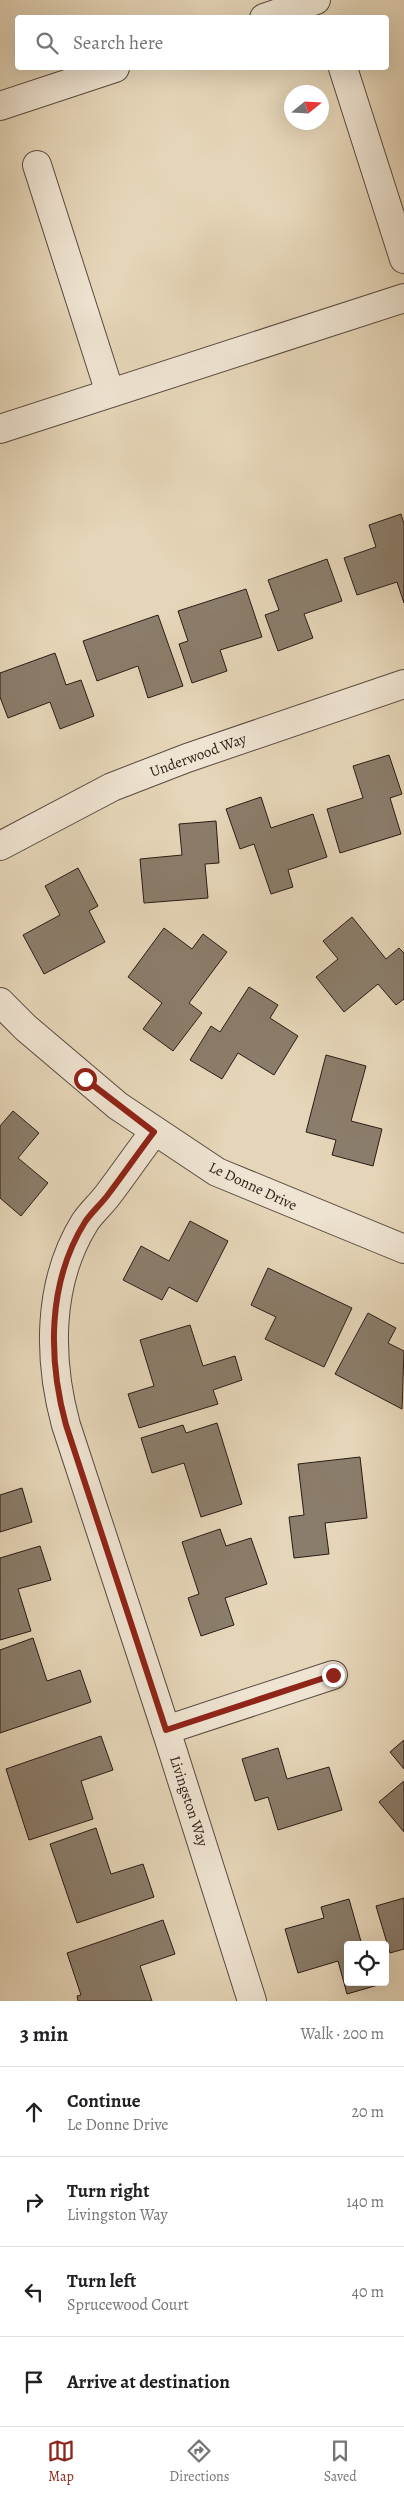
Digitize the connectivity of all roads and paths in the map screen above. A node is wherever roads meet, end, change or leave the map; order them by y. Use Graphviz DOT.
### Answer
graph roads {
  1 [pos="316,0"];
  2 [pos="273,15"];
  3 [pos="109,70"];
  4 [pos="344,70"];
  5 [pos="0,106"];
  6 [pos="37,165"];
  7 [pos="404,259"];
  8 [pos="404,298"];
  9 [pos="110,393"];
  10 [pos="0,429"];
  11 [pos="404,684"];
  12 [pos="0,846"];
  13 [pos="0,1002"];
  14 [pos="154,1132"];
  15 [pos="404,1249"];
  16 [pos="333,1675"];
  17 [pos="166,1730"];
  18 [pos="252,2001"];
  1 -- 2 [label="street"];
  3 -- 5 [label="street"];
  4 -- 7 [label="street"];
  6 -- 9 [label="street"];
  8 -- 9 [label="street"];
  9 -- 10 [label="street"];
  11 -- 12 [label="street, Underwood Way"];
  13 -- 14 [label="street, Le Donne Drive"];
  14 -- 15 [label="street, Le Donne Drive"];
  14 -- 17 [label="street, Livingston Way"];
  16 -- 17 [label="street"];
  17 -- 18 [label="street, Livingston Way"];
}
